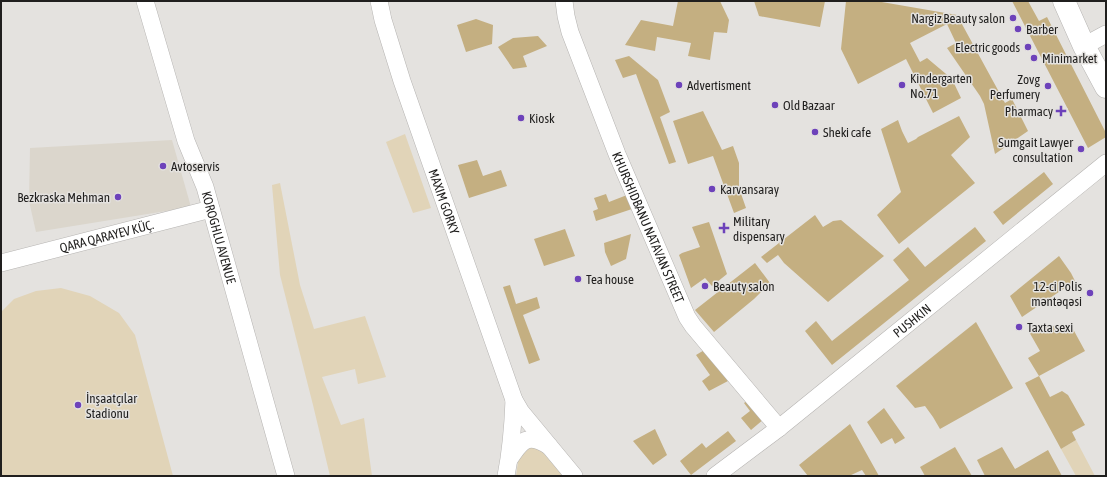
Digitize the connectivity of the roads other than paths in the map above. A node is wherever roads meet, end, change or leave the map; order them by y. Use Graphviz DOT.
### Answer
graph roads {
  1 [pos="145,1"];
  2 [pos="379,1"];
  3 [pos="564,1"];
  4 [pos="1064,1"];
  5 [pos="1106,34"];
  6 [pos="1084,46"];
  7 [pos="1106,87"];
  8 [pos="1106,163"];
  9 [pos="211,209"];
  10 [pos="1,263"];
  11 [pos="514,400"];
  12 [pos="779,428"];
  13 [pos="548,446"];
  14 [pos="510,458"];
  15 [pos="286,476"];
  16 [pos="506,476"];
  17 [pos="574,476"];
  18 [pos="715,476"];
  1 -- 9 [label="street, KOROGHLU AVENUE"];
  2 -- 11 [label="street, MAXIM GORKY"];
  3 -- 12 [label="street, KHURSHIDBANU NATAVAN STREET"];
  4 -- 6 [label="main road"];
  5 -- 6 [label="street"];
  6 -- 7 [label="main road"];
  8 -- 12 [label="street, PUSHKIN"];
  9 -- 10 [label="street, QARA QARAYEV KÜÇ."];
  9 -- 15 [label="street, KOROGHLU AVENUE"];
  11 -- 13 [label="street"];
  11 -- 14 [label="street"];
  12 -- 18 [label="street, PUSHKIN"];
  13 -- 14 [label="street"];
  13 -- 17 [label="street"];
  14 -- 16 [label="street"];
}
